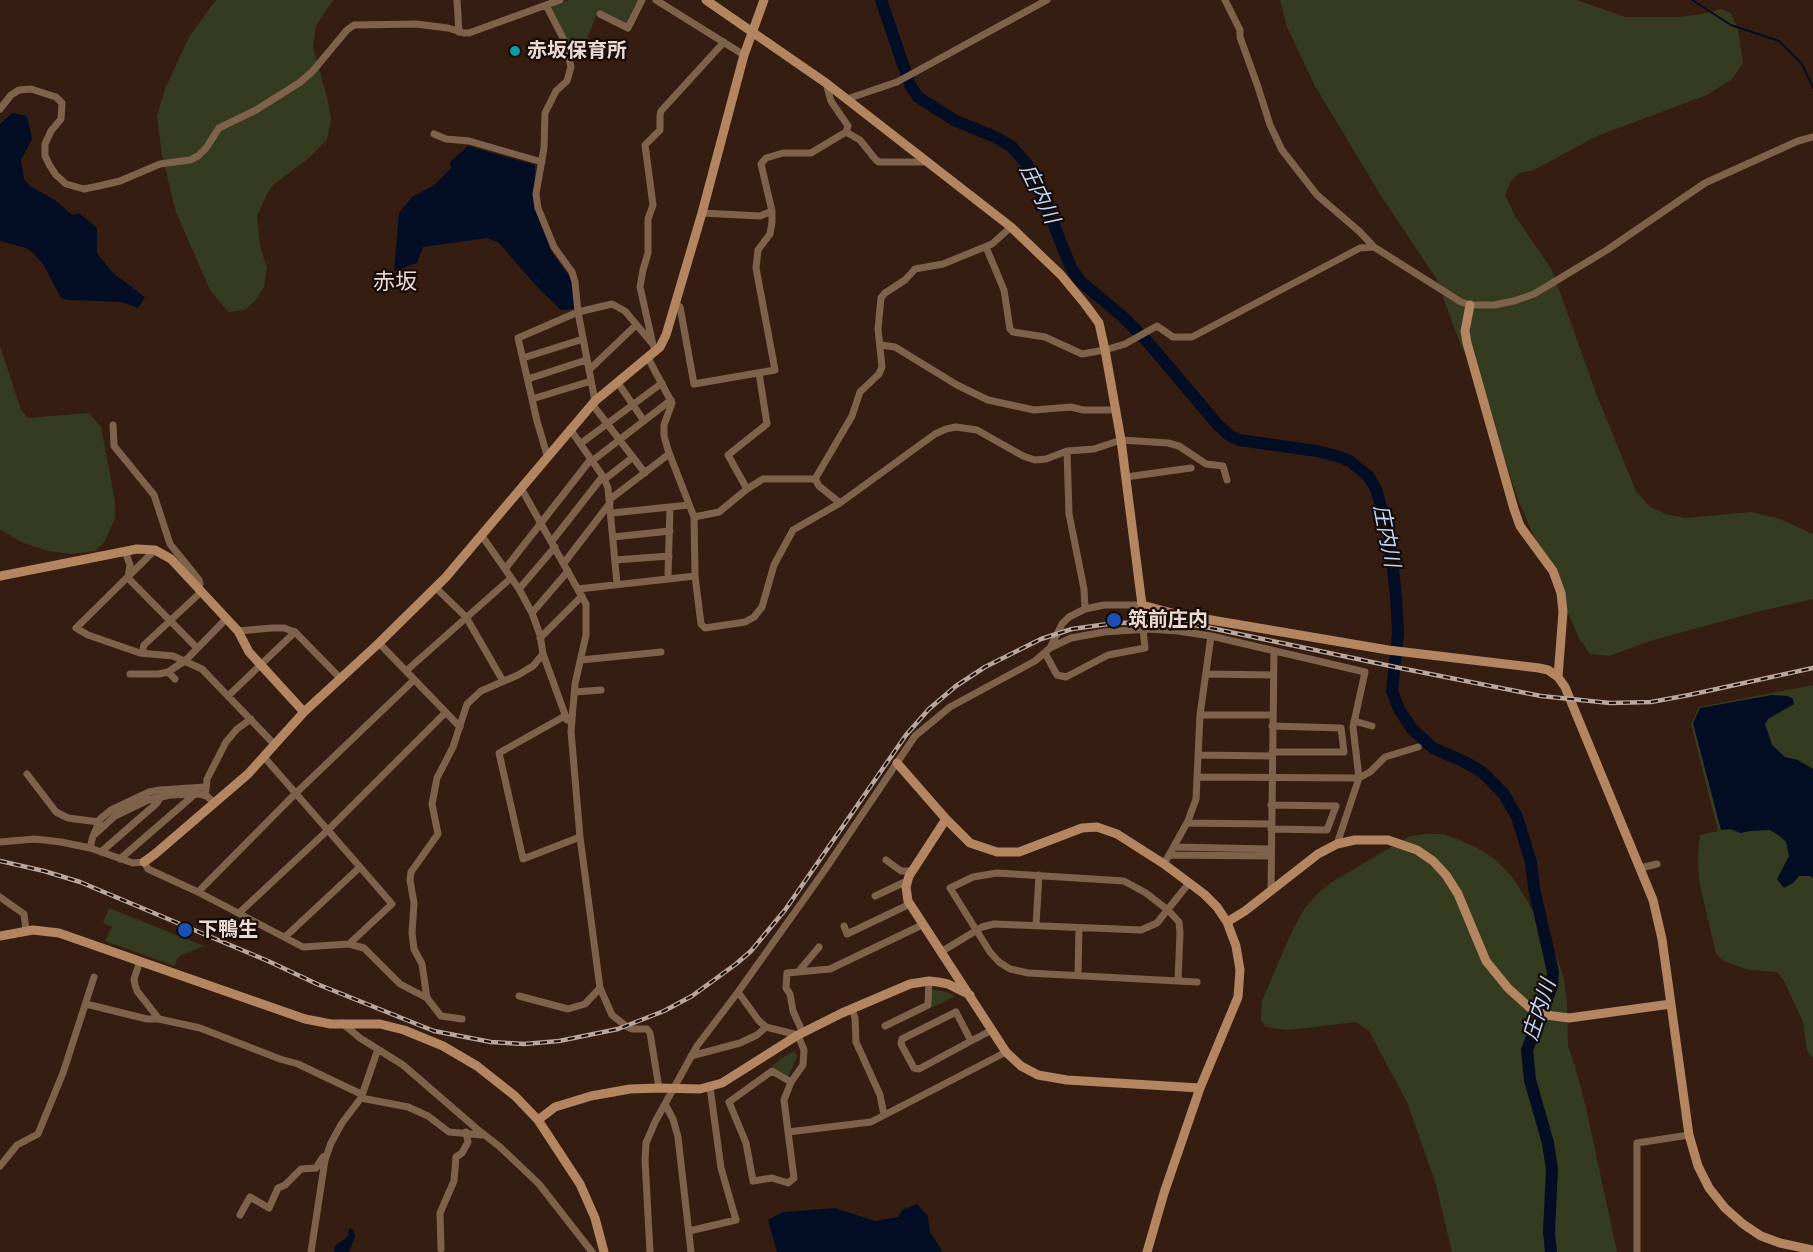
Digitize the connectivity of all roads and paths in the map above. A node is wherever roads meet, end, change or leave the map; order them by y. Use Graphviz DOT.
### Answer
graph roads {
  1 [pos="457,0"];
  2 [pos="560,0"];
  3 [pos="642,0"];
  4 [pos="656,0"];
  5 [pos="706,0"];
  6 [pos="764,0"];
  7 [pos="1047,0"];
  8 [pos="1226,0"];
  9 [pos="546,5"];
  10 [pos="600,14"];
  11 [pos="459,32"];
  12 [pos="752,32"];
  13 [pos="723,42"];
  14 [pos="744,55"];
  15 [pos="826,83"];
  16 [pos="847,99"];
  17 [pos="0,109"];
  18 [pos="846,132"];
  19 [pos="434,134"];
  20 [pos="1813,137"];
  21 [pos="542,162"];
  22 [pos="928,162"];
  23 [pos="772,211"];
  24 [pos="702,213"];
  25 [pos="1011,227"];
  26 [pos="986,247"];
  27 [pos="1374,247"];
  28 [pos="675,303"];
  29 [pos="1470,305"];
  30 [pos="578,312"];
  31 [pos="636,325"];
  32 [pos="583,339"];
  33 [pos="881,345"];
  34 [pos="655,347"];
  35 [pos="1105,350"];
  36 [pos="523,358"];
  37 [pos="648,358"];
  38 [pos="586,360"];
  39 [pos="588,370"];
  40 [pos="759,373"];
  41 [pos="528,379"];
  42 [pos="591,381"];
  43 [pos="618,383"];
  44 [pos="662,383"];
  45 [pos="532,399"];
  46 [pos="670,400"];
  47 [pos="594,402"];
  48 [pos="633,405"];
  49 [pos="1116,410"];
  50 [pos="644,420"];
  51 [pos="607,424"];
  52 [pos="112,426"];
  53 [pos="570,429"];
  54 [pos="620,439"];
  55 [pos="1121,440"];
  56 [pos="580,444"];
  57 [pos="1067,451"];
  58 [pos="669,454"];
  59 [pos="547,455"];
  60 [pos="633,457"];
  61 [pos="592,460"];
  62 [pos="1191,468"];
  63 [pos="645,473"];
  64 [pos="604,477"];
  65 [pos="1126,477"];
  66 [pos="815,479"];
  67 [pos="1227,480"];
  68 [pos="521,488"];
  69 [pos="747,489"];
  70 [pos="610,502"];
  71 [pos="840,503"];
  72 [pos="689,505"];
  73 [pos="670,507"];
  74 [pos="612,513"];
  75 [pos="694,517"];
  76 [pos="542,524"];
  77 [pos="670,531"];
  78 [pos="482,536"];
  79 [pos="613,537"];
  80 [pos="553,544"];
  81 [pos="155,550"];
  82 [pos="125,551"];
  83 [pos="669,555"];
  84 [pos="615,560"];
  85 [pos="564,562"];
  86 [pos="505,569"];
  87 [pos="568,571"];
  88 [pos="668,574"];
  89 [pos="0,576"];
  90 [pos="695,576"];
  91 [pos="128,578"];
  92 [pos="512,578"];
  93 [pos="617,584"];
  94 [pos="435,587"];
  95 [pos="519,589"];
  96 [pos="200,590"];
  97 [pos="580,592"];
  98 [pos="1142,605"];
  99 [pos="1085,609"];
  100 [pos="532,613"];
  101 [pos="466,617"];
  102 [pos="226,619"];
  103 [pos="171,621"];
  104 [pos="1143,629"];
  105 [pos="238,631"];
  106 [pos="295,632"];
  107 [pos="1211,636"];
  108 [pos="540,638"];
  109 [pos="379,643"];
  110 [pos="198,648"];
  111 [pos="1048,650"];
  112 [pos="1274,651"];
  113 [pos="661,652"];
  114 [pos="142,653"];
  115 [pos="543,654"];
  116 [pos="186,660"];
  117 [pos="581,660"];
  118 [pos="260,665"];
  119 [pos="406,671"];
  120 [pos="168,672"];
  121 [pos="130,674"];
  122 [pos="1206,674"];
  123 [pos="1273,675"];
  124 [pos="1558,677"];
  125 [pos="175,679"];
  126 [pos="341,679"];
  127 [pos="414,680"];
  128 [pos="503,681"];
  129 [pos="601,690"];
  130 [pos="575,692"];
  131 [pos="228,696"];
  132 [pos="304,712"];
  133 [pos="445,713"];
  134 [pos="1200,715"];
  135 [pos="1273,715"];
  136 [pos="565,716"];
  137 [pos="251,719"];
  138 [pos="1354,721"];
  139 [pos="1272,726"];
  140 [pos="1372,726"];
  141 [pos="460,727"];
  142 [pos="571,731"];
  143 [pos="274,744"];
  144 [pos="1418,747"];
  145 [pos="1272,754"];
  146 [pos="1199,755"];
  147 [pos="264,757"];
  148 [pos="897,764"];
  149 [pos="27,774"];
  150 [pos="1198,777"];
  151 [pos="1272,778"];
  152 [pos="1359,778"];
  153 [pos="205,787"];
  154 [pos="296,793"];
  155 [pos="196,794"];
  156 [pos="161,796"];
  157 [pos="207,796"];
  158 [pos="214,803"];
  159 [pos="1271,805"];
  160 [pos="946,819"];
  161 [pos="99,822"];
  162 [pos="1187,823"];
  163 [pos="1271,827"];
  164 [pos="329,829"];
  165 [pos="93,836"];
  166 [pos="580,837"];
  167 [pos="0,842"];
  168 [pos="1338,844"];
  169 [pos="1174,847"];
  170 [pos="90,848"];
  171 [pos="101,852"];
  172 [pos="1271,853"];
  173 [pos="120,859"];
  174 [pos="886,860"];
  175 [pos="1167,860"];
  176 [pos="144,862"];
  177 [pos="1657,864"];
  178 [pos="360,867"];
  179 [pos="1640,868"];
  180 [pos="912,871"];
  181 [pos="1039,875"];
  182 [pos="908,881"];
  183 [pos="1189,883"];
  184 [pos="1271,891"];
  185 [pos="198,892"];
  186 [pos="875,896"];
  187 [pos="0,897"];
  188 [pos="910,904"];
  189 [pos="1169,911"];
  190 [pos="239,913"];
  191 [pos="1227,922"];
  192 [pos="922,925"];
  193 [pos="1036,925"];
  194 [pos="844,926"];
  195 [pos="1079,928"];
  196 [pos="27,930"];
  197 [pos="976,931"];
  198 [pos="0,936"];
  199 [pos="285,937"];
  200 [pos="349,944"];
  201 [pos="819,947"];
  202 [pos="941,952"];
  203 [pos="140,961"];
  204 [pos="799,971"];
  205 [pos="1078,975"];
  206 [pos="94,976"];
  207 [pos="929,981"];
  208 [pos="1178,981"];
  209 [pos="1197,982"];
  210 [pos="600,988"];
  211 [pos="738,992"];
  212 [pos="519,996"];
  213 [pos="971,996"];
  214 [pos="427,998"];
  215 [pos="86,1004"];
  216 [pos="1671,1004"];
  217 [pos="852,1009"];
  218 [pos="159,1019"];
  219 [pos="462,1019"];
  220 [pos="342,1023"];
  221 [pos="885,1026"];
  222 [pos="766,1027"];
  223 [pos="992,1030"];
  224 [pos="800,1034"];
  225 [pos="971,1041"];
  226 [pos="378,1049"];
  227 [pos="1006,1052"];
  228 [pos="692,1056"];
  229 [pos="791,1082"];
  230 [pos="710,1087"];
  231 [pos="659,1088"];
  232 [pos="674,1088"];
  233 [pos="1200,1088"];
  234 [pos="361,1096"];
  235 [pos="666,1104"];
  236 [pos="884,1115"];
  237 [pos="538,1120"];
  238 [pos="466,1132"];
  239 [pos="788,1132"];
  240 [pos="485,1135"];
  241 [pos="1689,1135"];
  242 [pos="327,1154"];
  243 [pos="0,1166"];
  244 [pos="240,1215"];
  245 [pos="689,1232"];
  246 [pos="441,1249"];
  247 [pos="1813,1250"];
  248 [pos="311,1252"];
  249 [pos="592,1252"];
  250 [pos="604,1252"];
  251 [pos="650,1252"];
  252 [pos="691,1252"];
  253 [pos="1147,1252"];
  254 [pos="1637,1252"];
  1 -- 11 [label="street"];
  2 -- 9 [label="street"];
  3 -- 10 [label="street"];
  4 -- 13 [label="street"];
  5 -- 12 [label="street"];
  6 -- 12 [label="street"];
  7 -- 16 [label="street"];
  8 -- 27 [label="street"];
  9 -- 11 [label="street"];
  9 -- 21 [label="street"];
  11 -- 17 [label="street"];
  12 -- 14 [label="street"];
  12 -- 15 [label="street"];
  13 -- 14 [label="street"];
  13 -- 34 [label="street"];
  14 -- 24 [label="street"];
  15 -- 16 [label="street"];
  15 -- 18 [label="street"];
  16 -- 22 [label="street"];
  18 -- 22 [label="street"];
  18 -- 23 [label="street"];
  19 -- 21 [label="street"];
  20 -- 29 [label="street"];
  21 -- 30 [label="street"];
  22 -- 25 [label="street"];
  23 -- 24 [label="street"];
  23 -- 40 [label="street"];
  24 -- 28 [label="street"];
  25 -- 26 [label="street"];
  25 -- 35 [label="street"];
  26 -- 33 [label="street"];
  26 -- 35 [label="street"];
  27 -- 29 [label="street"];
  27 -- 35 [label="street"];
  28 -- 34 [label="street"];
  28 -- 40 [label="street"];
  29 -- 124 [label="street"];
  30 -- 31 [label="street"];
  30 -- 32 [label="street"];
  30 -- 36 [label="street"];
  31 -- 34 [label="street"];
  31 -- 39 [label="street"];
  32 -- 36 [label="street"];
  32 -- 38 [label="street"];
  33 -- 49 [label="street"];
  33 -- 66 [label="street"];
  34 -- 37 [label="street"];
  35 -- 49 [label="street"];
  36 -- 41 [label="street"];
  37 -- 43 [label="street"];
  37 -- 44 [label="street"];
  38 -- 39 [label="street"];
  38 -- 41 [label="street"];
  39 -- 42 [label="street"];
  40 -- 69 [label="street"];
  41 -- 45 [label="street"];
  42 -- 45 [label="street"];
  42 -- 47 [label="street"];
  43 -- 47 [label="street"];
  43 -- 48 [label="street"];
  44 -- 46 [label="street"];
  44 -- 48 [label="street"];
  45 -- 59 [label="street"];
  46 -- 50 [label="street"];
  46 -- 58 [label="street"];
  47 -- 51 [label="street"];
  47 -- 53 [label="street"];
  48 -- 50 [label="street"];
  48 -- 51 [label="street"];
  49 -- 55 [label="street"];
  50 -- 54 [label="street"];
  51 -- 54 [label="street"];
  51 -- 56 [label="street"];
  52 -- 96 [label="street"];
  53 -- 56 [label="street"];
  53 -- 59 [label="street"];
  54 -- 60 [label="street"];
  54 -- 61 [label="street"];
  55 -- 57 [label="street"];
  55 -- 65 [label="street"];
  55 -- 67 [label="street"];
  56 -- 61 [label="street"];
  57 -- 71 [label="street"];
  57 -- 99 [label="street"];
  58 -- 63 [label="street"];
  58 -- 72 [label="street"];
  59 -- 68 [label="street"];
  60 -- 63 [label="street"];
  60 -- 64 [label="street"];
  61 -- 64 [label="street"];
  61 -- 76 [label="street"];
  62 -- 65 [label="street"];
  63 -- 70 [label="street"];
  64 -- 70 [label="street"];
  64 -- 80 [label="street"];
  65 -- 98 [label="street"];
  66 -- 69 [label="street"];
  66 -- 71 [label="street"];
  68 -- 76 [label="street"];
  68 -- 78 [label="street"];
  69 -- 75 [label="street"];
  70 -- 74 [label="street"];
  70 -- 85 [label="street"];
  71 -- 90 [label="street"];
  72 -- 73 [label="street"];
  72 -- 75 [label="street"];
  73 -- 74 [label="street"];
  73 -- 77 [label="street"];
  74 -- 79 [label="street"];
  75 -- 90 [label="street"];
  76 -- 80 [label="street"];
  76 -- 86 [label="street"];
  77 -- 79 [label="street"];
  77 -- 83 [label="street"];
  78 -- 86 [label="street"];
  78 -- 94 [label="street"];
  79 -- 84 [label="street"];
  80 -- 85 [label="street"];
  80 -- 95 [label="street"];
  81 -- 82 [label="street"];
  81 -- 91 [label="street"];
  81 -- 96 [label="street"];
  82 -- 89 [label="street"];
  82 -- 91 [label="street"];
  83 -- 84 [label="street"];
  83 -- 88 [label="street"];
  84 -- 93 [label="street"];
  85 -- 87 [label="street"];
  86 -- 92 [label="street"];
  87 -- 97 [label="street"];
  87 -- 100 [label="street"];
  90 -- 93 [label="street"];
  91 -- 103 [label="street"];
  91 -- 114 [label="street"];
  92 -- 95 [label="street"];
  92 -- 101 [label="street"];
  93 -- 97 [label="street"];
  94 -- 101 [label="street"];
  94 -- 109 [label="street"];
  95 -- 100 [label="street"];
  96 -- 102 [label="street"];
  96 -- 103 [label="street"];
  97 -- 108 [label="street"];
  97 -- 117 [label="street"];
  98 -- 99 [label="street"];
  98 -- 124 [label="street"];
  99 -- 111 [label="street"];
  100 -- 108 [label="street"];
  101 -- 119 [label="street"];
  101 -- 128 [label="street"];
  102 -- 105 [label="street"];
  102 -- 110 [label="street"];
  103 -- 110 [label="street"];
  103 -- 114 [label="street"];
  104 -- 107 [label="street"];
  104 -- 111 [label="street"];
  104 -- 111 [label="street"];
  105 -- 106 [label="street"];
  105 -- 118 [label="street"];
  106 -- 118 [label="street"];
  106 -- 126 [label="street"];
  107 -- 112 [label="street"];
  107 -- 122 [label="street"];
  108 -- 115 [label="street"];
  109 -- 119 [label="street"];
  109 -- 126 [label="street"];
  110 -- 116 [label="street"];
  111 -- 148 [label="street"];
  112 -- 123 [label="street"];
  112 -- 138 [label="street"];
  113 -- 117 [label="street"];
  114 -- 116 [label="street"];
  115 -- 128 [label="street"];
  115 -- 136 [label="street"];
  116 -- 120 [label="street"];
  116 -- 131 [label="street"];
  117 -- 130 [label="street"];
  118 -- 131 [label="street"];
  118 -- 132 [label="street"];
  119 -- 127 [label="street"];
  120 -- 121 [label="street"];
  120 -- 125 [label="street"];
  122 -- 123 [label="street"];
  122 -- 134 [label="street"];
  123 -- 135 [label="street"];
  124 -- 179 [label="street"];
  126 -- 132 [label="street"];
  127 -- 133 [label="street"];
  127 -- 154 [label="street"];
  128 -- 141 [label="street"];
  129 -- 130 [label="street"];
  130 -- 142 [label="street"];
  131 -- 137 [label="street"];
  132 -- 143 [label="street"];
  133 -- 141 [label="street"];
  133 -- 164 [label="street"];
  134 -- 135 [label="street"];
  134 -- 146 [label="street"];
  135 -- 139 [label="street"];
  136 -- 142 [label="street"];
  136 -- 166 [label="street"];
  137 -- 143 [label="street"];
  137 -- 153 [label="street"];
  138 -- 140 [label="street"];
  138 -- 152 [label="street"];
  139 -- 145 [label="street"];
  139 -- 145 [label="street"];
  141 -- 214 [label="street"];
  142 -- 166 [label="street"];
  143 -- 147 [label="street"];
  144 -- 152 [label="street"];
  145 -- 146 [label="street"];
  145 -- 151 [label="street"];
  146 -- 150 [label="street"];
  147 -- 154 [label="street"];
  147 -- 158 [label="street"];
  148 -- 160 [label="street"];
  148 -- 211 [label="street"];
  149 -- 161 [label="street"];
  150 -- 151 [label="street"];
  150 -- 162 [label="street"];
  151 -- 152 [label="street"];
  151 -- 159 [label="street"];
  152 -- 168 [label="street"];
  153 -- 157 [label="street"];
  153 -- 161 [label="street"];
  154 -- 164 [label="street"];
  154 -- 185 [label="street"];
  155 -- 156 [label="street"];
  155 -- 157 [label="street"];
  155 -- 173 [label="street"];
  156 -- 165 [label="street"];
  156 -- 171 [label="street"];
  157 -- 158 [label="street"];
  158 -- 176 [label="street"];
  159 -- 163 [label="street"];
  159 -- 163 [label="street"];
  160 -- 175 [label="street"];
  160 -- 180 [label="street"];
  161 -- 165 [label="street"];
  162 -- 163 [label="street"];
  162 -- 169 [label="street"];
  163 -- 172 [label="street"];
  164 -- 178 [label="street"];
  164 -- 190 [label="street"];
  165 -- 170 [label="street"];
  166 -- 210 [label="street"];
  167 -- 170 [label="street"];
  168 -- 184 [label="street"];
  168 -- 216 [label="street"];
  169 -- 172 [label="street"];
  169 -- 175 [label="street"];
  170 -- 171 [label="street"];
  171 -- 173 [label="street"];
  172 -- 175 [label="street"];
  172 -- 184 [label="street"];
  173 -- 176 [label="street"];
  174 -- 180 [label="street"];
  175 -- 183 [label="street"];
  176 -- 185 [label="street"];
  177 -- 179 [label="street"];
  178 -- 199 [label="street"];
  178 -- 200 [label="street"];
  179 -- 216 [label="street"];
  180 -- 182 [label="street"];
  181 -- 189 [label="street"];
  181 -- 193 [label="street"];
  181 -- 197 [label="street"];
  182 -- 186 [label="street"];
  182 -- 188 [label="street"];
  183 -- 189 [label="street"];
  183 -- 191 [label="street"];
  184 -- 191 [label="street"];
  185 -- 190 [label="street"];
  187 -- 196 [label="street"];
  188 -- 192 [label="street"];
  188 -- 194 [label="street"];
  189 -- 195 [label="street"];
  189 -- 208 [label="street"];
  190 -- 199 [label="street"];
  191 -- 233 [label="street"];
  192 -- 202 [label="street"];
  192 -- 204 [label="street"];
  193 -- 195 [label="street"];
  193 -- 197 [label="street"];
  195 -- 205 [label="street"];
  196 -- 198 [label="street"];
  196 -- 203 [label="street"];
  197 -- 202 [label="street"];
  197 -- 205 [label="street"];
  199 -- 200 [label="street"];
  200 -- 214 [label="street"];
  201 -- 204 [label="street"];
  202 -- 213 [label="street"];
  203 -- 218 [label="street"];
  203 -- 220 [label="street"];
  204 -- 224 [label="street"];
  205 -- 208 [label="street"];
  206 -- 215 [label="street"];
  207 -- 213 [label="street"];
  207 -- 217 [label="street"];
  207 -- 221 [label="street"];
  208 -- 209 [label="street"];
  210 -- 212 [label="street"];
  210 -- 231 [label="street"];
  211 -- 222 [label="street"];
  211 -- 228 [label="street"];
  213 -- 223 [label="street"];
  214 -- 219 [label="street"];
  215 -- 218 [label="street"];
  215 -- 243 [label="street"];
  216 -- 241 [label="street"];
  217 -- 224 [label="street"];
  217 -- 236 [label="street"];
  218 -- 234 [label="street"];
  220 -- 226 [label="street"];
  220 -- 237 [label="street"];
  222 -- 224 [label="street"];
  222 -- 228 [label="street"];
  223 -- 225 [label="street"];
  223 -- 227 [label="street"];
  224 -- 229 [label="street"];
  224 -- 230 [label="street"];
  225 -- 225 [label="street"];
  226 -- 234 [label="street"];
  226 -- 240 [label="street"];
  227 -- 233 [label="street"];
  227 -- 236 [label="street"];
  228 -- 232 [label="street"];
  229 -- 239 [label="street"];
  229 -- 239 [label="street"];
  230 -- 232 [label="street"];
  230 -- 245 [label="street"];
  231 -- 232 [label="street"];
  231 -- 237 [label="street"];
  232 -- 235 [label="street"];
  233 -- 253 [label="street"];
  234 -- 238 [label="street"];
  234 -- 242 [label="street"];
  235 -- 245 [label="street"];
  235 -- 251 [label="street"];
  236 -- 239 [label="street"];
  237 -- 250 [label="street"];
  238 -- 240 [label="street"];
  238 -- 246 [label="street"];
  240 -- 249 [label="street"];
  241 -- 247 [label="street"];
  241 -- 254 [label="street"];
  242 -- 244 [label="street"];
  242 -- 248 [label="street"];
  245 -- 252 [label="street"];
}
